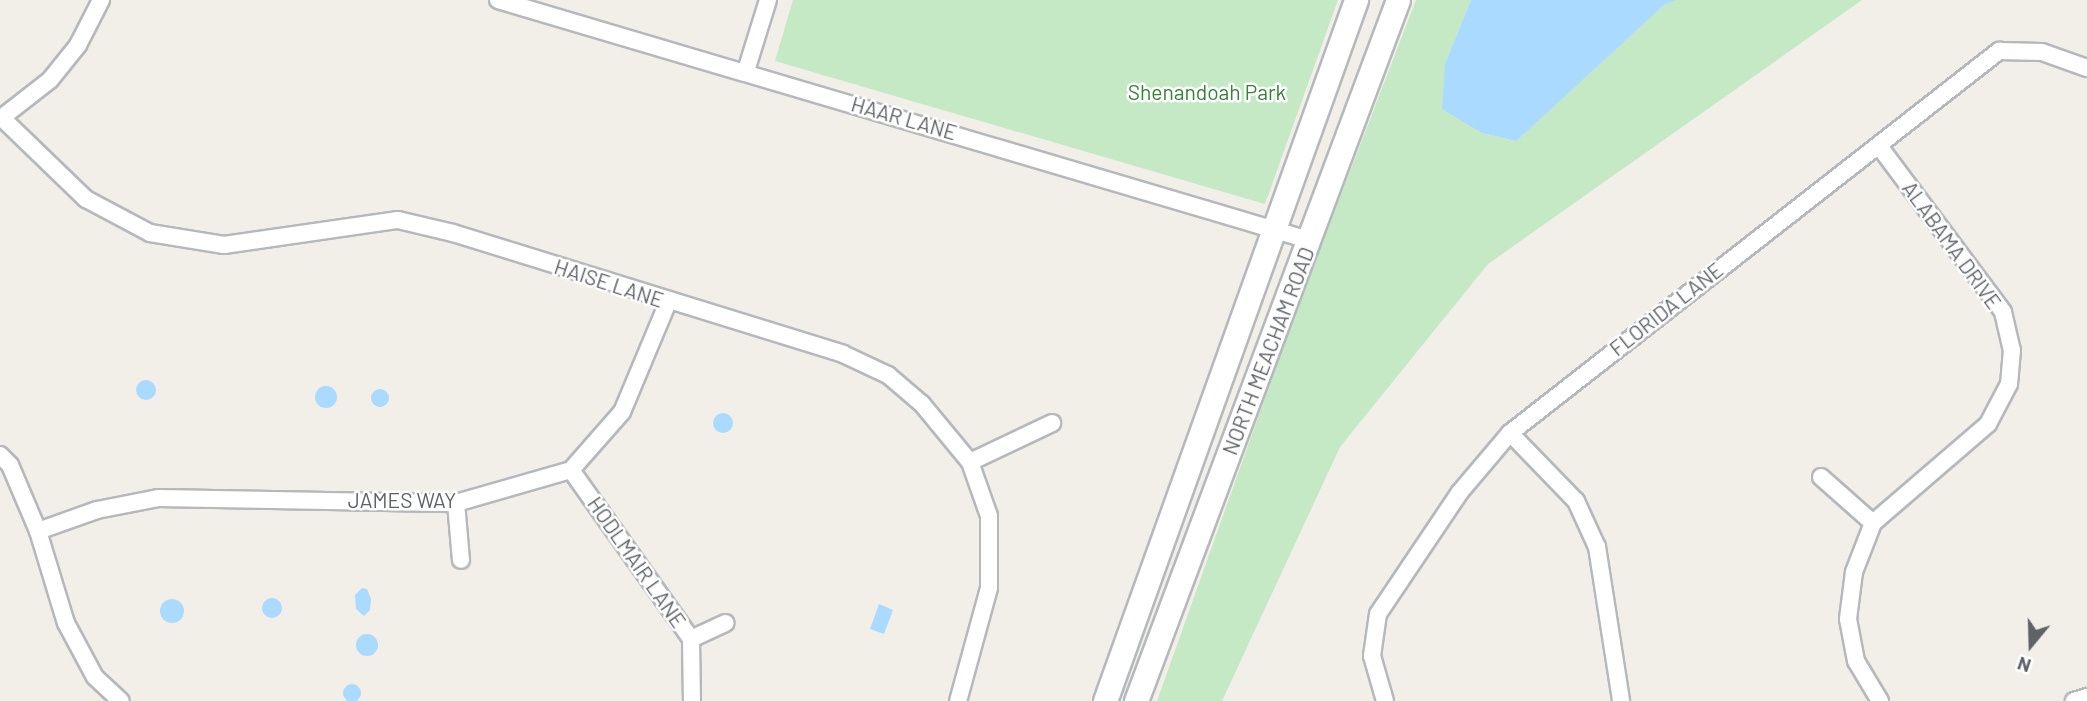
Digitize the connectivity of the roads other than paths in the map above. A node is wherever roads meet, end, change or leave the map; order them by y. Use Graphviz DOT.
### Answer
graph roads {
  1 [pos="101,0"];
  2 [pos="498,0"];
  3 [pos="768,0"];
  4 [pos="1356,0"];
  5 [pos="1398,0"];
  6 [pos="531,4"];
  7 [pos="2087,68"];
  8 [pos="746,71"];
  9 [pos="1,118"];
  10 [pos="1879,146"];
  11 [pos="1276,230"];
  12 [pos="1309,240"];
  13 [pos="668,302"];
  14 [pos="1052,423"];
  15 [pos="1510,433"];
  16 [pos="0,455"];
  17 [pos="970,462"];
  18 [pos="571,470"];
  19 [pos="1821,477"];
  20 [pos="456,503"];
  21 [pos="1873,523"];
  22 [pos="38,531"];
  23 [pos="461,560"];
  24 [pos="725,623"];
  25 [pos="691,639"];
  26 [pos="2087,697"];
  27 [pos="121,701"];
  28 [pos="692,701"];
  29 [pos="958,701"];
  30 [pos="1105,701"];
  31 [pos="1136,701"];
  32 [pos="1385,701"];
  33 [pos="1621,701"];
  34 [pos="1880,701"];
  35 [pos="2074,701"];
  1 -- 9 [label="street"];
  2 -- 6 [label="street, HAAR LANE"];
  3 -- 8 [label="street"];
  4 -- 11 [label="main road, NORTH MEACHAM ROAD"];
  5 -- 12 [label="main road, NORTH MEACHAM ROAD"];
  6 -- 8 [label="street, HAAR LANE"];
  7 -- 10 [label="street, FLORIDA LANE"];
  8 -- 11 [label="street, HAAR LANE"];
  9 -- 13 [label="street, HAISE LANE"];
  10 -- 15 [label="street, FLORIDA LANE"];
  10 -- 21 [label="street, ALABAMA DRIVE"];
  11 -- 12 [label="street, HAAR LANE"];
  11 -- 30 [label="main road, NORTH MEACHAM ROAD"];
  12 -- 31 [label="main road, NORTH MEACHAM ROAD"];
  13 -- 17 [label="street, HAISE LANE"];
  13 -- 18 [label="street"];
  14 -- 17 [label="street"];
  15 -- 32 [label="street, FLORIDA LANE"];
  15 -- 33 [label="street"];
  16 -- 22 [label="street"];
  17 -- 29 [label="street, HAISE LANE"];
  18 -- 20 [label="street, JAMES WAY"];
  18 -- 25 [label="street, HODLMAIR LANE"];
  19 -- 21 [label="street"];
  20 -- 22 [label="street, JAMES WAY"];
  20 -- 23 [label="street"];
  21 -- 34 [label="street, ALABAMA DRIVE"];
  22 -- 27 [label="street"];
  24 -- 25 [label="street"];
  25 -- 28 [label="street, HODLMAIR LANE"];
  26 -- 35 [label="street"];
}
